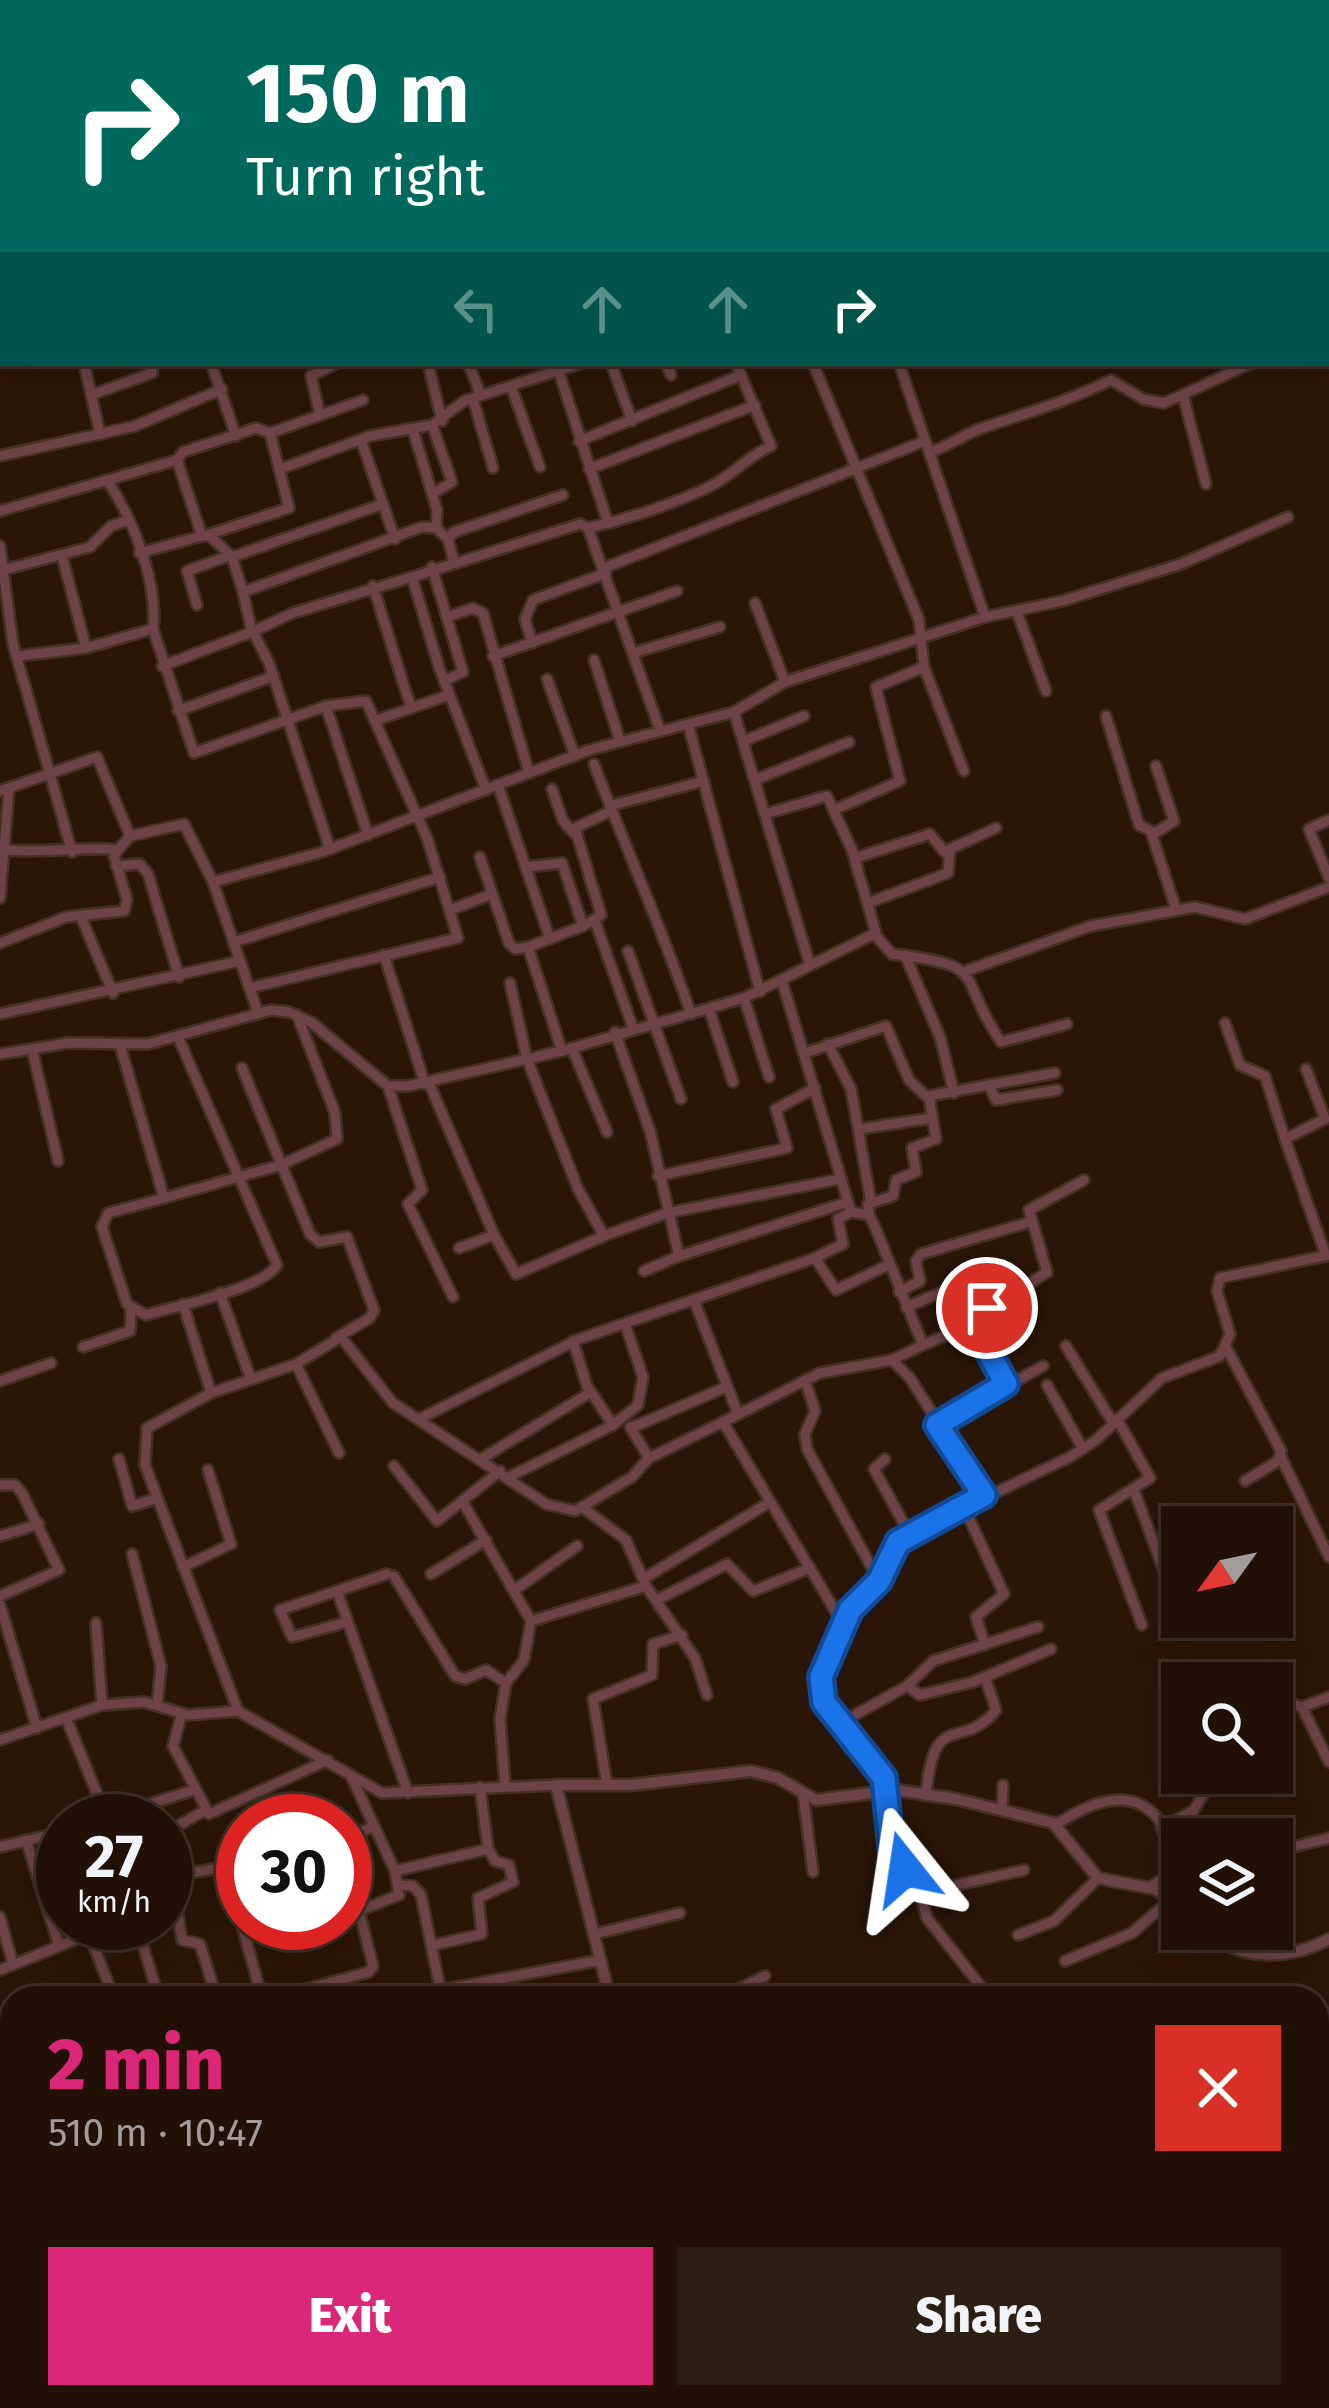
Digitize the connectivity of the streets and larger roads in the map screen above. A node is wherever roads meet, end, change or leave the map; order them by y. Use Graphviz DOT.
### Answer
graph roads {
  1 [pos="85,366"];
  2 [pos="152,366"];
  3 [pos="212,366"];
  4 [pos="331,366"];
  5 [pos="428,366"];
  6 [pos="469,366"];
  7 [pos="612,366"];
  8 [pos="667,366"];
  9 [pos="737,366"];
  10 [pos="814,366"];
  11 [pos="900,366"];
  12 [pos="1246,366"];
  13 [pos="557,367"];
  14 [pos="671,375"];
  15 [pos="741,375"];
  16 [pos="511,386"];
  17 [pos="222,389"];
  18 [pos="91,395"];
  19 [pos="1183,395"];
  20 [pos="477,397"];
  21 [pos="363,400"];
  22 [pos="755,405"];
  23 [pos="320,415"];
  24 [pos="632,421"];
  25 [pos="437,423"];
  26 [pos="412,430"];
  27 [pos="270,433"];
  28 [pos="100,434"];
  29 [pos="236,436"];
  30 [pos="361,440"];
  31 [pos="579,441"];
  32 [pos="927,447"];
  33 [pos="0,456"];
  34 [pos="177,460"];
  35 [pos="540,467"];
  36 [pos="856,467"];
  37 [pos="493,468"];
  38 [pos="280,469"];
  39 [pos="589,470"];
  40 [pos="107,480"];
  41 [pos="1206,484"];
  42 [pos="432,494"];
  43 [pos="563,495"];
  44 [pos="383,504"];
  45 [pos="0,511"];
  46 [pos="1288,517"];
  47 [pos="130,520"];
  48 [pos="608,524"];
  49 [pos="436,528"];
  50 [pos="588,528"];
  51 [pos="205,536"];
  52 [pos="395,539"];
  53 [pos="448,539"];
  54 [pos="0,546"];
  55 [pos="140,554"];
  56 [pos="62,556"];
  57 [pos="230,557"];
  58 [pos="454,562"];
  59 [pos="432,567"];
  60 [pos="3,569"];
  61 [pos="605,570"];
  62 [pos="412,577"];
  63 [pos="373,586"];
  64 [pos="677,591"];
  65 [pos="243,592"];
  66 [pos="755,603"];
  67 [pos="197,605"];
  68 [pos="619,612"];
  69 [pos="1017,612"];
  70 [pos="447,617"];
  71 [pos="985,617"];
  72 [pos="720,627"];
  73 [pos="153,628"];
  74 [pos="252,632"];
  75 [pos="917,636"];
  76 [pos="532,643"];
  77 [pos="86,648"];
  78 [pos="633,653"];
  79 [pos="17,656"];
  80 [pos="493,656"];
  81 [pos="593,660"];
  82 [pos="163,666"];
  83 [pos="924,667"];
  84 [pos="274,676"];
  85 [pos="547,679"];
  86 [pos="444,681"];
  87 [pos="785,682"];
  88 [pos="1046,692"];
  89 [pos="449,695"];
  90 [pos="326,706"];
  91 [pos="411,709"];
  92 [pos="178,711"];
  93 [pos="734,712"];
  94 [pos="804,716"];
  95 [pos="1106,716"];
  96 [pos="287,718"];
  97 [pos="376,720"];
  98 [pos="688,724"];
  99 [pos="660,730"];
  100 [pos="620,740"];
  101 [pos="744,741"];
  102 [pos="850,742"];
  103 [pos="574,755"];
  104 [pos="594,764"];
  105 [pos="1156,766"];
  106 [pos="964,771"];
  107 [pos="50,773"];
  108 [pos="529,773"];
  109 [pos="757,779"];
  110 [pos="704,781"];
  111 [pos="492,787"];
  112 [pos="4,790"];
  113 [pos="552,790"];
  114 [pos="610,808"];
  115 [pos="834,810"];
  116 [pos="766,814"];
  117 [pos="415,816"];
  118 [pos="1329,820"];
  119 [pos="996,828"];
  120 [pos="1153,832"];
  121 [pos="575,833"];
  122 [pos="368,835"];
  123 [pos="130,836"];
  124 [pos="330,849"];
  125 [pos="6,850"];
  126 [pos="114,850"];
  127 [pos="72,852"];
  128 [pos="947,855"];
  129 [pos="480,857"];
  130 [pos="855,859"];
  131 [pos="116,866"];
  132 [pos="526,868"];
  133 [pos="440,877"];
  134 [pos="1329,878"];
  135 [pos="213,882"];
  136 [pos="1329,887"];
  137 [pos="492,894"];
  138 [pos="0,898"];
  139 [pos="868,903"];
  140 [pos="1176,909"];
  141 [pos="450,910"];
  142 [pos="81,917"];
  143 [pos="595,921"];
  144 [pos="583,926"];
  145 [pos="874,934"];
  146 [pos="550,939"];
  147 [pos="234,942"];
  148 [pos="0,944"];
  149 [pos="528,947"];
  150 [pos="628,951"];
  151 [pos="384,955"];
  152 [pos="905,955"];
  153 [pos="240,961"];
  154 [pos="810,965"];
  155 [pos="966,971"];
  156 [pos="179,977"];
  157 [pos="782,981"];
  158 [pos="510,983"];
  159 [pos="249,988"];
  160 [pos="760,992"];
  161 [pos="113,993"];
  162 [pos="745,998"];
  163 [pos="709,1009"];
  164 [pos="258,1013"];
  165 [pos="0,1014"];
  166 [pos="691,1014"];
  167 [pos="297,1015"];
  168 [pos="653,1022"];
  169 [pos="1225,1023"];
  170 [pos="1067,1024"];
  171 [pos="633,1028"];
  172 [pos="615,1032"];
  173 [pos="178,1037"];
  174 [pos="828,1044"];
  175 [pos="120,1046"];
  176 [pos="32,1048"];
  177 [pos="567,1050"];
  178 [pos="805,1052"];
  179 [pos="0,1054"];
  180 [pos="527,1059"];
  181 [pos="242,1069"];
  182 [pos="1306,1069"];
  183 [pos="1055,1072"];
  184 [pos="769,1077"];
  185 [pos="733,1082"];
  186 [pos="427,1084"];
  187 [pos="388,1086"];
  188 [pos="991,1087"];
  189 [pos="815,1088"];
  190 [pos="1057,1090"];
  191 [pos="954,1093"];
  192 [pos="927,1097"];
  193 [pos="681,1099"];
  194 [pos="932,1118"];
  195 [pos="860,1129"];
  196 [pos="607,1132"];
  197 [pos="1285,1139"];
  198 [pos="58,1161"];
  199 [pos="281,1165"];
  200 [pos="658,1176"];
  201 [pos="237,1177"];
  202 [pos="840,1179"];
  203 [pos="1084,1180"];
  204 [pos="164,1198"];
  205 [pos="871,1202"];
  206 [pos="849,1207"];
  207 [pos="667,1214"];
  208 [pos="869,1215"];
  209 [pos="1030,1222"];
  210 [pos="494,1234"];
  211 [pos="604,1236"];
  212 [pos="459,1248"];
  213 [pos="680,1256"];
  214 [pos="1328,1256"];
  215 [pos="815,1258"];
  216 [pos="888,1264"];
  217 [pos="644,1270"];
  218 [pos="962,1284"];
  219 [pos="899,1292"];
  220 [pos="220,1293"];
  221 [pos="453,1297"];
  222 [pos="695,1303"];
  223 [pos="183,1304"];
  224 [pos="906,1307"];
  225 [pos="130,1310"];
  226 [pos="972,1322"];
  227 [pos="625,1324"];
  228 [pos="336,1338"];
  229 [pos="573,1341"];
  230 [pos="922,1345"];
  231 [pos="1066,1346"];
  232 [pos="83,1347"];
  233 [pos="1227,1349"];
  234 [pos="892,1360"];
  235 [pos="51,1363"];
  236 [pos="296,1364"];
  237 [pos="1043,1366"];
  238 [pos="250,1377"];
  239 [pos="805,1380"];
  240 [pos="0,1381"];
  241 [pos="1006,1384"];
  242 [pos="1047,1385"];
  243 [pos="726,1387"];
  244 [pos="591,1392"];
  245 [pos="211,1393"];
  246 [pos="738,1414"];
  247 [pos="624,1417"];
  248 [pos="422,1418"];
  249 [pos="1115,1421"];
  250 [pos="723,1422"];
  251 [pos="613,1425"];
  252 [pos="937,1425"];
  253 [pos="631,1429"];
  254 [pos="1083,1449"];
  255 [pos="339,1453"];
  256 [pos="1281,1457"];
  257 [pos="649,1458"];
  258 [pos="119,1459"];
  259 [pos="482,1459"];
  260 [pos="885,1459"];
  261 [pos="394,1466"];
  262 [pos="208,1470"];
  263 [pos="504,1474"];
  264 [pos="1245,1481"];
  265 [pos="0,1485"];
  266 [pos="1134,1490"];
  267 [pos="984,1495"];
  268 [pos="155,1499"];
  269 [pos="770,1502"];
  270 [pos="464,1504"];
  271 [pos="963,1504"];
  272 [pos="582,1508"];
  273 [pos="39,1525"];
  274 [pos="909,1533"];
  275 [pos="0,1536"];
  276 [pos="486,1540"];
  277 [pos="577,1546"];
  278 [pos="132,1555"];
  279 [pos="1329,1557"];
  280 [pos="1161,1561"];
  281 [pos="183,1567"];
  282 [pos="810,1568"];
  283 [pos="431,1574"];
  284 [pos="879,1581"];
  285 [pos="645,1582"];
  286 [pos="516,1588"];
  287 [pos="337,1591"];
  288 [pos="0,1600"];
  289 [pos="657,1600"];
  290 [pos="531,1621"];
  291 [pos="347,1622"];
  292 [pos="96,1623"];
  293 [pos="843,1624"];
  294 [pos="1142,1625"];
  295 [pos="1038,1627"];
  296 [pos="682,1635"];
  297 [pos="985,1646"];
  298 [pos="1051,1649"];
  299 [pos="985,1677"];
  300 [pos="506,1683"];
  301 [pos="907,1686"];
  302 [pos="707,1695"];
  303 [pos="1329,1697"];
  304 [pos="1293,1704"];
  305 [pos="102,1705"];
  306 [pos="157,1705"];
  307 [pos="1302,1707"];
  308 [pos="238,1711"];
  309 [pos="182,1713"];
  310 [pos="67,1720"];
  311 [pos="842,1721"];
  312 [pos="38,1728"];
  313 [pos="0,1740"];
  314 [pos="328,1760"];
  315 [pos="1329,1762"];
  316 [pos="350,1774"];
  317 [pos="556,1785"];
  318 [pos="607,1785"];
  319 [pos="1003,1785"];
  320 [pos="505,1786"];
  321 [pos="480,1787"];
  322 [pos="194,1790"];
  323 [pos="886,1791"];
  324 [pos="408,1793"];
  325 [pos="802,1793"];
  326 [pos="98,1794"];
  327 [pos="182,1794"];
  328 [pos="926,1794"];
  329 [pos="1204,1794"];
  330 [pos="1002,1810"];
  331 [pos="204,1811"];
  332 [pos="192,1818"];
  333 [pos="1178,1818"];
  334 [pos="1161,1823"];
  335 [pos="1056,1825"];
  336 [pos="373,1827"];
  337 [pos="36,1838"];
  338 [pos="1329,1838"];
  339 [pos="26,1840"];
  340 [pos="0,1847"];
  341 [pos="1293,1847"];
  342 [pos="490,1853"];
  343 [pos="1024,1870"];
  344 [pos="192,1871"];
  345 [pos="394,1871"];
  346 [pos="495,1871"];
  347 [pos="36,1872"];
  348 [pos="813,1872"];
  349 [pos="1098,1878"];
  350 [pos="1161,1880"];
  351 [pos="399,1885"];
  352 [pos="1150,1887"];
  353 [pos="921,1893"];
  354 [pos="1161,1893"];
  355 [pos="1161,1908"];
  356 [pos="680,1913"];
  357 [pos="0,1921"];
  358 [pos="595,1934"];
  359 [pos="1018,1935"];
  360 [pos="1329,1939"];
  361 [pos="192,1942"];
  362 [pos="434,1946"];
  363 [pos="49,1950"];
  364 [pos="95,1950"];
  365 [pos="144,1950"];
  366 [pos="1231,1950"];
  367 [pos="601,1960"];
  368 [pos="1065,1961"];
  369 [pos="13,1965"];
  370 [pos="0,1970"];
  371 [pos="765,1976"];
  372 [pos="109,1986"];
  373 [pos="155,1986"];
  374 [pos="213,1986"];
  375 [pos="259,1986"];
  376 [pos="327,1986"];
  377 [pos="441,1986"];
  378 [pos="479,1986"];
  379 [pos="607,1986"];
  380 [pos="745,1986"];
  381 [pos="981,1986"];
  1 -- 18 [label="street"];
  2 -- 18 [label="street"];
  3 -- 17 [label="street"];
  4 -- 23 [label="street"];
  5 -- 25 [label="street"];
  6 -- 20 [label="street"];
  7 -- 24 [label="street"];
  8 -- 14 [label="street"];
  9 -- 15 [label="street"];
  10 -- 36 [label="street"];
  11 -- 32 [label="street"];
  12 -- 19 [label="street"];
  13 -- 16 [label="street"];
  13 -- 31 [label="street"];
  15 -- 22 [label="street"];
  15 -- 24 [label="street"];
  16 -- 20 [label="street"];
  16 -- 35 [label="street"];
  17 -- 28 [label="street"];
  17 -- 29 [label="street"];
  18 -- 28 [label="street"];
  19 -- 32 [label="street"];
  19 -- 41 [label="street"];
  20 -- 25 [label="street"];
  20 -- 37 [label="street"];
  21 -- 23 [label="street"];
  22 -- 39 [label="street"];
  22 -- 48 [label="street"];
  23 -- 27 [label="street"];
  24 -- 31 [label="street"];
  25 -- 26 [label="street"];
  25 -- 42 [label="street"];
  26 -- 30 [label="street"];
  26 -- 42 [label="street"];
  27 -- 29 [label="street"];
  27 -- 38 [label="street"];
  28 -- 33 [label="street"];
  29 -- 34 [label="street"];
  30 -- 38 [label="street"];
  30 -- 44 [label="street"];
  31 -- 39 [label="street"];
  32 -- 36 [label="street"];
  32 -- 71 [label="street"];
  34 -- 40 [label="street"];
  34 -- 51 [label="street"];
  36 -- 61 [label="street"];
  36 -- 75 [label="street"];
  38 -- 51 [label="street"];
  39 -- 48 [label="street"];
  40 -- 45 [label="street"];
  40 -- 47 [label="street"];
  42 -- 49 [label="street"];
  43 -- 53 [label="street"];
  44 -- 52 [label="street"];
  44 -- 57 [label="street"];
  46 -- 69 [label="street"];
  47 -- 55 [label="street"];
  47 -- 56 [label="street"];
  48 -- 50 [label="street"];
  49 -- 52 [label="street"];
  49 -- 53 [label="street"];
  50 -- 58 [label="street"];
  50 -- 61 [label="street"];
  51 -- 55 [label="street"];
  51 -- 57 [label="street"];
  52 -- 65 [label="street"];
  53 -- 58 [label="street"];
  54 -- 60 [label="street"];
  55 -- 73 [label="street"];
  56 -- 60 [label="street"];
  56 -- 77 [label="street"];
  57 -- 65 [label="street"];
  57 -- 67 [label="street"];
  58 -- 59 [label="street"];
  59 -- 62 [label="street"];
  59 -- 70 [label="street"];
  60 -- 79 [label="street"];
  61 -- 68 [label="street"];
  61 -- 76 [label="street"];
  62 -- 63 [label="street"];
  62 -- 86 [label="street"];
  63 -- 74 [label="street"];
  63 -- 91 [label="street"];
  64 -- 68 [label="street"];
  65 -- 74 [label="street"];
  66 -- 87 [label="street"];
  68 -- 76 [label="street"];
  68 -- 78 [label="street"];
  69 -- 71 [label="street"];
  69 -- 88 [label="street"];
  70 -- 80 [label="street"];
  70 -- 86 [label="street"];
  71 -- 75 [label="street"];
  72 -- 78 [label="street"];
  73 -- 77 [label="street"];
  73 -- 82 [label="street"];
  74 -- 82 [label="street"];
  74 -- 84 [label="street"];
  75 -- 83 [label="street"];
  75 -- 87 [label="street"];
  76 -- 80 [label="street"];
  77 -- 79 [label="street"];
  78 -- 99 [label="street"];
  79 -- 107 [label="street"];
  80 -- 108 [label="street"];
  81 -- 100 [label="street"];
  82 -- 92 [label="street"];
  83 -- 106 [label="street"];
  83 -- 115 [label="street"];
  84 -- 92 [label="street"];
  84 -- 96 [label="street"];
  85 -- 103 [label="street"];
  86 -- 89 [label="street"];
  87 -- 93 [label="street"];
  89 -- 91 [label="street"];
  89 -- 111 [label="street"];
  90 -- 96 [label="street"];
  90 -- 97 [label="street"];
  90 -- 122 [label="street"];
  91 -- 97 [label="street"];
  92 -- 96 [label="street"];
  93 -- 98 [label="street"];
  93 -- 101 [label="street"];
  94 -- 101 [label="street"];
  95 -- 120 [label="street"];
  96 -- 124 [label="street"];
  97 -- 117 [label="street"];
  98 -- 99 [label="street"];
  98 -- 110 [label="street"];
  99 -- 100 [label="street"];
  100 -- 103 [label="street"];
  101 -- 109 [label="street"];
  102 -- 109 [label="street"];
  103 -- 108 [label="street"];
  104 -- 114 [label="street"];
  105 -- 120 [label="street"];
  107 -- 112 [label="street"];
  107 -- 123 [label="street"];
  107 -- 127 [label="street"];
  108 -- 111 [label="street"];
  109 -- 116 [label="street"];
  110 -- 114 [label="street"];
  110 -- 160 [label="street"];
  111 -- 117 [label="street"];
  111 -- 132 [label="street"];
  112 -- 125 [label="street"];
  113 -- 121 [label="street"];
  114 -- 121 [label="street"];
  114 -- 166 [label="street"];
  115 -- 116 [label="street"];
  115 -- 130 [label="street"];
  116 -- 154 [label="street"];
  117 -- 122 [label="street"];
  117 -- 133 [label="street"];
  118 -- 134 [label="street"];
  119 -- 128 [label="street"];
  120 -- 140 [label="street"];
  121 -- 143 [label="street"];
  122 -- 124 [label="street"];
  123 -- 126 [label="street"];
  123 -- 135 [label="street"];
  124 -- 135 [label="street"];
  125 -- 127 [label="street"];
  125 -- 138 [label="street"];
  126 -- 127 [label="street"];
  126 -- 131 [label="street"];
  128 -- 130 [label="street"];
  128 -- 139 [label="street"];
  129 -- 137 [label="street"];
  130 -- 139 [label="street"];
  131 -- 142 [label="street"];
  131 -- 156 [label="street"];
  132 -- 144 [label="street"];
  132 -- 146 [label="street"];
  133 -- 141 [label="street"];
  133 -- 147 [label="street"];
  135 -- 147 [label="street"];
  136 -- 140 [label="street"];
  137 -- 141 [label="street"];
  137 -- 149 [label="street"];
  139 -- 145 [label="street"];
  140 -- 155 [label="street"];
  141 -- 151 [label="street"];
  142 -- 148 [label="street"];
  142 -- 161 [label="street"];
  143 -- 144 [label="street"];
  143 -- 171 [label="street"];
  144 -- 146 [label="street"];
  145 -- 152 [label="street"];
  145 -- 154 [label="street"];
  146 -- 149 [label="street"];
  147 -- 153 [label="street"];
  149 -- 177 [label="street"];
  150 -- 168 [label="street"];
  151 -- 159 [label="street"];
  151 -- 186 [label="street"];
  152 -- 155 [label="street"];
  152 -- 191 [label="street"];
  153 -- 156 [label="street"];
  153 -- 159 [label="street"];
  154 -- 157 [label="street"];
  155 -- 170 [label="street"];
  156 -- 161 [label="street"];
  157 -- 160 [label="street"];
  157 -- 178 [label="street"];
  158 -- 180 [label="street"];
  159 -- 164 [label="street"];
  160 -- 162 [label="street"];
  161 -- 165 [label="street"];
  162 -- 163 [label="street"];
  162 -- 184 [label="street"];
  163 -- 166 [label="street"];
  163 -- 185 [label="street"];
  164 -- 167 [label="street"];
  164 -- 173 [label="street"];
  166 -- 168 [label="street"];
  167 -- 187 [label="street"];
  167 -- 199 [label="street"];
  168 -- 171 [label="street"];
  168 -- 193 [label="street"];
  169 -- 197 [label="street"];
  171 -- 172 [label="street"];
  172 -- 177 [label="street"];
  172 -- 200 [label="street"];
  173 -- 175 [label="street"];
  173 -- 201 [label="street"];
  174 -- 178 [label="street"];
  174 -- 192 [label="street"];
  174 -- 195 [label="street"];
  175 -- 176 [label="street"];
  175 -- 204 [label="street"];
  176 -- 179 [label="street"];
  176 -- 198 [label="street"];
  177 -- 180 [label="street"];
  177 -- 196 [label="street"];
  178 -- 189 [label="street"];
  180 -- 186 [label="street"];
  180 -- 211 [label="street"];
  181 -- 199 [label="street"];
  182 -- 197 [label="street"];
  183 -- 188 [label="street"];
  186 -- 187 [label="street"];
  186 -- 210 [label="street"];
  187 -- 221 [label="street"];
  188 -- 190 [label="street"];
  188 -- 191 [label="street"];
  189 -- 200 [label="street"];
  189 -- 202 [label="street"];
  191 -- 192 [label="street"];
  192 -- 194 [label="street"];
  194 -- 195 [label="street"];
  194 -- 205 [label="street"];
  195 -- 205 [label="street"];
  197 -- 214 [label="street"];
  199 -- 201 [label="street"];
  199 -- 228 [label="street"];
  200 -- 207 [label="street"];
  201 -- 204 [label="street"];
  201 -- 220 [label="street"];
  202 -- 206 [label="street"];
  202 -- 207 [label="street"];
  203 -- 209 [label="street"];
  204 -- 225 [label="street"];
  205 -- 208 [label="street"];
  206 -- 208 [label="street"];
  206 -- 213 [label="street"];
  206 -- 215 [label="street"];
  207 -- 211 [label="street"];
  207 -- 213 [label="street"];
  208 -- 216 [label="street"];
  209 -- 219 [label="street"];
  209 -- 226 [label="street"];
  210 -- 211 [label="street"];
  210 -- 212 [label="street"];
  213 -- 217 [label="street"];
  214 -- 233 [label="street"];
  215 -- 216 [label="street"];
  215 -- 222 [label="street"];
  216 -- 219 [label="street"];
  218 -- 224 [label="street"];
  219 -- 224 [label="street"];
  220 -- 223 [label="street"];
  220 -- 238 [label="street"];
  222 -- 227 [label="street"];
  222 -- 243 [label="street"];
  223 -- 225 [label="street"];
  223 -- 245 [label="street"];
  224 -- 230 [label="street"];
  225 -- 232 [label="street"];
  226 -- 230 [label="street"];
  226 -- 241 [label="street"];
  227 -- 229 [label="street"];
  227 -- 247 [label="street"];
  228 -- 236 [label="street"];
  228 -- 248 [label="street"];
  229 -- 244 [label="street"];
  229 -- 248 [label="street"];
  230 -- 234 [label="street"];
  231 -- 249 [label="street"];
  233 -- 249 [label="street"];
  233 -- 256 [label="street"];
  234 -- 239 [label="street"];
  234 -- 252 [label="street"];
  235 -- 240 [label="street"];
  236 -- 238 [label="street"];
  236 -- 255 [label="street"];
  237 -- 241 [label="street"];
  238 -- 245 [label="street"];
  239 -- 246 [label="street"];
  239 -- 284 [label="street"];
  241 -- 252 [label="street"];
  242 -- 254 [label="street"];
  243 -- 246 [label="street"];
  243 -- 253 [label="street"];
  244 -- 251 [label="street"];
  244 -- 259 [label="street"];
  245 -- 268 [label="street"];
  246 -- 250 [label="street"];
  247 -- 251 [label="street"];
  247 -- 253 [label="street"];
  248 -- 259 [label="street"];
  249 -- 254 [label="street"];
  249 -- 266 [label="street"];
  250 -- 257 [label="street"];
  250 -- 269 [label="street"];
  251 -- 263 [label="street"];
  252 -- 267 [label="street"];
  253 -- 257 [label="street"];
  254 -- 267 [label="street"];
  256 -- 264 [label="street"];
  256 -- 279 [label="street"];
  257 -- 272 [label="street"];
  258 -- 268 [label="street"];
  259 -- 263 [label="street"];
  260 -- 274 [label="street"];
  261 -- 270 [label="street"];
  262 -- 281 [label="street"];
  263 -- 270 [label="street"];
  263 -- 272 [label="street"];
  265 -- 273 [label="street"];
  266 -- 280 [label="street"];
  266 -- 294 [label="street"];
  267 -- 271 [label="street"];
  268 -- 281 [label="street"];
  269 -- 282 [label="street"];
  269 -- 285 [label="street"];
  270 -- 276 [label="street"];
  271 -- 274 [label="street"];
  271 -- 297 [label="street"];
  272 -- 285 [label="street"];
  273 -- 275 [label="street"];
  273 -- 288 [label="street"];
  274 -- 284 [label="street"];
  276 -- 283 [label="street"];
  276 -- 286 [label="street"];
  277 -- 286 [label="street"];
  278 -- 306 [label="street"];
  281 -- 308 [label="street"];
  282 -- 289 [label="street"];
  282 -- 293 [label="street"];
  284 -- 293 [label="street"];
  285 -- 289 [label="street"];
  285 -- 290 [label="street"];
  286 -- 290 [label="street"];
  287 -- 291 [label="street"];
  287 -- 291 [label="street"];
  287 -- 300 [label="street"];
  288 -- 312 [label="street"];
  289 -- 296 [label="street"];
  290 -- 300 [label="street"];
  291 -- 324 [label="street"];
  292 -- 305 [label="street"];
  293 -- 311 [label="street"];
  295 -- 297 [label="street"];
  296 -- 302 [label="street"];
  296 -- 318 [label="street"];
  297 -- 301 [label="street"];
  298 -- 299 [label="street"];
  299 -- 301 [label="street"];
  299 -- 328 [label="street"];
  300 -- 320 [label="street"];
  301 -- 311 [label="street"];
  303 -- 307 [label="street"];
  304 -- 307 [label="street"];
  305 -- 306 [label="street"];
  305 -- 310 [label="street"];
  306 -- 309 [label="street"];
  307 -- 315 [label="street"];
  308 -- 309 [label="street"];
  308 -- 314 [label="street"];
  309 -- 322 [label="street"];
  310 -- 312 [label="street"];
  310 -- 326 [label="street"];
  311 -- 323 [label="street"];
  312 -- 313 [label="street"];
  314 -- 316 [label="street"];
  314 -- 331 [label="street"];
  316 -- 324 [label="street"];
  316 -- 336 [label="street"];
  317 -- 318 [label="street"];
  317 -- 320 [label="street"];
  317 -- 358 [label="street"];
  318 -- 325 [label="street"];
  319 -- 330 [label="street"];
  320 -- 321 [label="street"];
  321 -- 324 [label="street"];
  321 -- 342 [label="street"];
  322 -- 327 [label="street"];
  322 -- 331 [label="street"];
  323 -- 325 [label="street"];
  323 -- 328 [label="street"];
  323 -- 353 [label="street"];
  325 -- 348 [label="street"];
  328 -- 330 [label="street"];
  329 -- 333 [label="street"];
  330 -- 335 [label="street"];
  331 -- 332 [label="street"];
  334 -- 335 [label="street"];
  335 -- 349 [label="street"];
  336 -- 345 [label="street"];
  337 -- 339 [label="street"];
  338 -- 341 [label="street"];
  339 -- 340 [label="street"];
  339 -- 347 [label="street"];
  342 -- 345 [label="street"];
  342 -- 346 [label="street"];
  342 -- 362 [label="street"];
  343 -- 353 [label="street"];
  344 -- 375 [label="street"];
  345 -- 351 [label="street"];
  349 -- 352 [label="street"];
  349 -- 359 [label="street"];
  350 -- 352 [label="street"];
  351 -- 362 [label="street"];
  351 -- 376 [label="street"];
  352 -- 354 [label="street"];
  353 -- 381 [label="street"];
  355 -- 368 [label="street"];
  356 -- 358 [label="street"];
  357 -- 369 [label="street"];
  358 -- 367 [label="street"];
  360 -- 366 [label="street"];
  361 -- 374 [label="street"];
  362 -- 377 [label="street"];
  363 -- 369 [label="street"];
  364 -- 372 [label="street"];
  365 -- 373 [label="street"];
  367 -- 378 [label="street"];
  367 -- 379 [label="street"];
  369 -- 370 [label="street"];
  371 -- 380 [label="street"];
}
